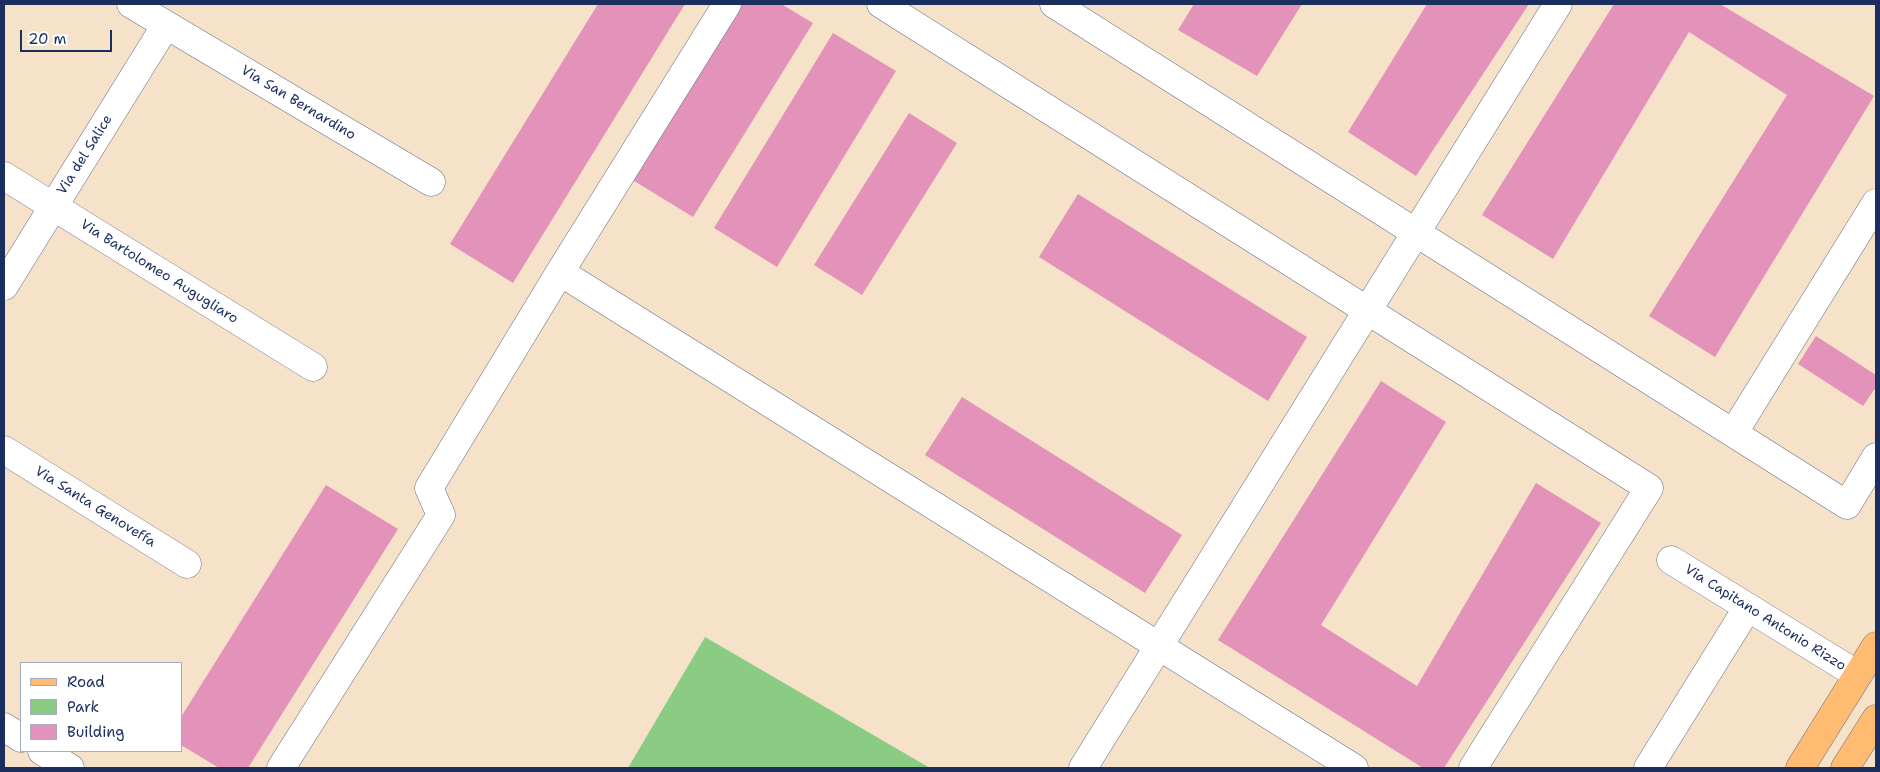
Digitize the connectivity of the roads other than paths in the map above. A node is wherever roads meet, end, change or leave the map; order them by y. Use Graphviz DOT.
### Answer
graph roads {
  1 [pos="131,4"];
  2 [pos="726,4"];
  3 [pos="881,4"];
  4 [pos="1054,4"];
  5 [pos="1558,4"];
  6 [pos="159,14"];
  7 [pos="4,176"];
  8 [pos="431,182"];
  9 [pos="1876,203"];
  10 [pos="53,206"];
  11 [pos="1416,232"];
  12 [pos="560,272"];
  13 [pos="4,286"];
  14 [pos="1367,311"];
  15 [pos="314,367"];
  16 [pos="1734,432"];
  17 [pos="4,450"];
  18 [pos="1876,457"];
  19 [pos="1671,560"];
  20 [pos="187,564"];
  21 [pos="1748,607"];
  22 [pos="1159,646"];
  23 [pos="1876,646"];
  24 [pos="1858,675"];
  25 [pos="1876,719"];
  26 [pos="4,727"];
  27 [pos="20,737"];
  28 [pos="44,752"];
  29 [pos="70,768"];
  30 [pos="281,768"];
  31 [pos="1083,768"];
  32 [pos="1354,768"];
  33 [pos="1473,768"];
  34 [pos="1648,768"];
  35 [pos="1800,768"];
  36 [pos="1845,768"];
  1 -- 6 [label="street, Via San Bernardino"];
  2 -- 12 [label="street"];
  3 -- 14 [label="street"];
  4 -- 11 [label="street"];
  5 -- 11 [label="street"];
  6 -- 8 [label="street, Via San Bernardino"];
  6 -- 10 [label="street, Via del Salice"];
  7 -- 10 [label="street, Via Bartolomeo Augugliaro"];
  9 -- 16 [label="street"];
  10 -- 13 [label="street, Via del Salice"];
  10 -- 15 [label="street, Via Bartolomeo Augugliaro"];
  11 -- 14 [label="street"];
  11 -- 16 [label="street"];
  12 -- 22 [label="street"];
  12 -- 30 [label="street"];
  14 -- 22 [label="street"];
  14 -- 33 [label="street"];
  16 -- 18 [label="street"];
  17 -- 20 [label="street, Via Santa Genoveffa"];
  19 -- 21 [label="street, Via Capitano Antonio Rizzo"];
  21 -- 24 [label="street, Via Capitano Antonio Rizzo"];
  21 -- 34 [label="street"];
  22 -- 31 [label="street"];
  22 -- 32 [label="street"];
  23 -- 24 [label="main road"];
  24 -- 35 [label="main road"];
  25 -- 36 [label="main road"];
  26 -- 27 [label="street"];
  28 -- 29 [label="street"];
}
